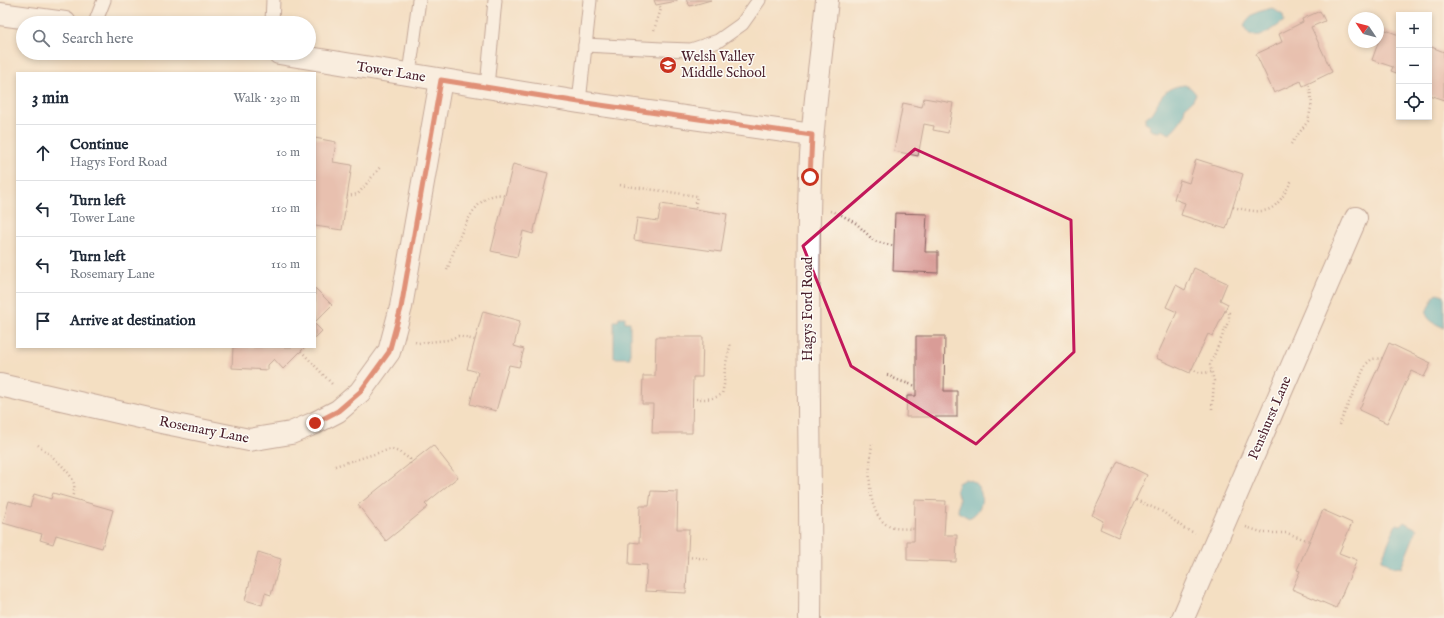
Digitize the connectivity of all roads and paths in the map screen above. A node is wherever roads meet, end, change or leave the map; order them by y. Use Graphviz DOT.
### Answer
graph roads {
  1 [pos="104,0"];
  2 [pos="273,0"];
  3 [pos="419,0"];
  4 [pos="496,0"];
  5 [pos="590,0"];
  6 [pos="759,0"];
  7 [pos="827,0"];
  8 [pos="659,4"];
  9 [pos="0,14"];
  10 [pos="16,16"];
  11 [pos="98,16"];
  12 [pos="272,16"];
  13 [pos="585,45"];
  14 [pos="644,49"];
  15 [pos="316,59"];
  16 [pos="409,74"];
  17 [pos="441,80"];
  18 [pos="1309,83"];
  19 [pos="487,87"];
  20 [pos="579,102"];
  21 [pos="812,135"];
  22 [pos="1291,144"];
  23 [pos="381,166"];
  24 [pos="1292,180"];
  25 [pos="620,186"];
  26 [pos="347,196"];
  27 [pos="505,196"];
  28 [pos="810,206"];
  29 [pos="1233,206"];
  30 [pos="695,209"];
  31 [pos="1356,218"];
  32 [pos="894,246"];
  33 [pos="447,270"];
  34 [pos="1224,311"];
  35 [pos="394,335"];
  36 [pos="475,340"];
  37 [pos="731,342"];
  38 [pos="301,351"];
  39 [pos="1383,358"];
  40 [pos="1191,369"];
  41 [pos="1211,372"];
  42 [pos="887,375"];
  43 [pos="0,385"];
  44 [pos="916,386"];
  45 [pos="692,399"];
  46 [pos="348,402"];
  47 [pos="1212,409"];
  48 [pos="1339,425"];
  49 [pos="872,444"];
  50 [pos="38,445"];
  51 [pos="410,464"];
  52 [pos="335,466"];
  53 [pos="72,498"];
  54 [pos="1136,500"];
  55 [pos="1226,520"];
  56 [pos="914,529"];
  57 [pos="1216,541"];
  58 [pos="1309,541"];
  59 [pos="688,556"];
  60 [pos="709,558"];
  61 [pos="810,618"];
  62 [pos="1183,618"];
  1 -- 11 [label="lane"];
  2 -- 12 [label="lane"];
  3 -- 16 [label="lane"];
  4 -- 19 [label="lane"];
  5 -- 13 [label="lane"];
  6 -- 14 [label="lane"];
  7 -- 21 [label="street, Hagys Ford Road"];
  8 -- 14 [label="path"];
  9 -- 10 [label="street"];
  13 -- 14 [label="lane"];
  13 -- 20 [label="lane"];
  15 -- 16 [label="street, Tower Lane"];
  16 -- 17 [label="street, Tower Lane"];
  17 -- 19 [label="street, Tower Lane"];
  17 -- 35 [label="street, Rosemary Lane"];
  18 -- 22 [label="path"];
  19 -- 20 [label="street, Tower Lane"];
  20 -- 21 [label="street, Tower Lane"];
  21 -- 28 [label="street, Hagys Ford Road"];
  23 -- 26 [label="path"];
  24 -- 29 [label="path"];
  25 -- 30 [label="path"];
  27 -- 33 [label="path"];
  28 -- 32 [label="path"];
  28 -- 61 [label="street, Hagys Ford Road"];
  31 -- 55 [label="street, Penshurst Lane"];
  34 -- 41 [label="path"];
  35 -- 36 [label="path"];
  35 -- 46 [label="street, Rosemary Lane"];
  37 -- 45 [label="path"];
  38 -- 46 [label="path"];
  39 -- 48 [label="path"];
  40 -- 41 [label="path"];
  41 -- 47 [label="path"];
  42 -- 44 [label="path"];
  43 -- 46 [label="street, Rosemary Lane"];
  49 -- 56 [label="path"];
  50 -- 53 [label="path"];
  51 -- 52 [label="path"];
  54 -- 57 [label="path"];
  55 -- 57 [label="street, Penshurst Lane"];
  55 -- 58 [label="path"];
  57 -- 62 [label="street, Penshurst Lane"];
  59 -- 60 [label="path"];
}
